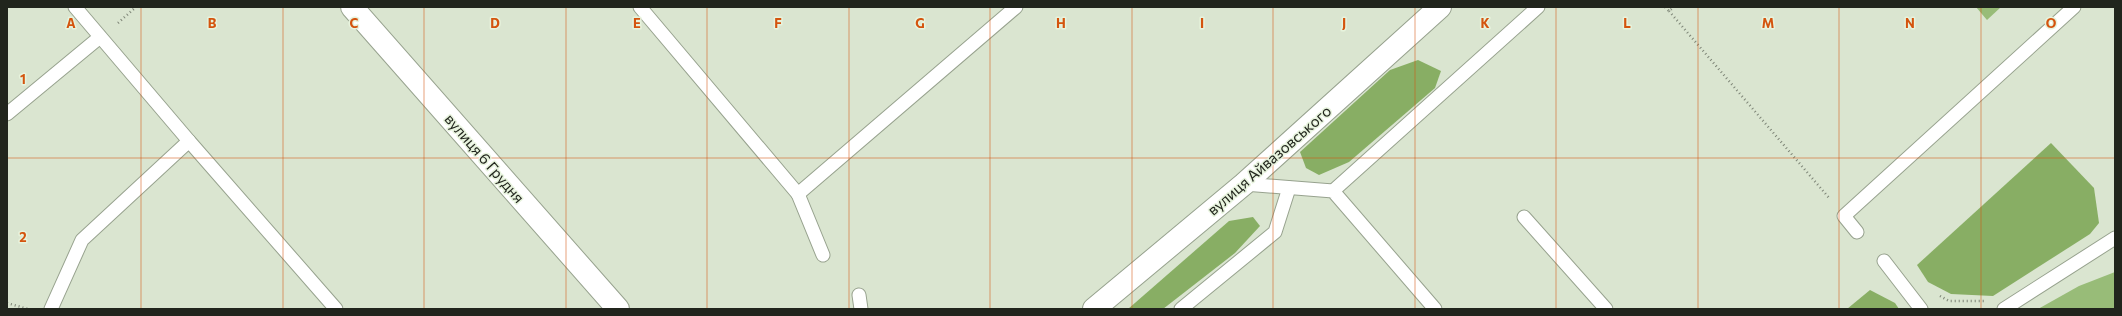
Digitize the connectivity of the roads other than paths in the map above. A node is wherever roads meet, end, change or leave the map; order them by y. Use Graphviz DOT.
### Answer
graph roads {
  1 [pos="75,7"];
  2 [pos="352,7"];
  3 [pos="640,7"];
  4 [pos="1016,7"];
  5 [pos="1440,7"];
  6 [pos="1538,7"];
  7 [pos="2074,7"];
  8 [pos="100,37"];
  9 [pos="7,114"];
  10 [pos="189,141"];
  11 [pos="1244,184"];
  12 [pos="1289,188"];
  13 [pos="1333,192"];
  14 [pos="798,194"];
  15 [pos="1524,217"];
  16 [pos="1858,232"];
  17 [pos="2115,238"];
  18 [pos="823,255"];
  19 [pos="1884,261"];
  20 [pos="859,295"];
  21 [pos="50,309"];
  22 [pos="336,309"];
  23 [pos="618,309"];
  24 [pos="861,309"];
  25 [pos="1094,309"];
  26 [pos="1181,309"];
  27 [pos="1435,309"];
  28 [pos="1606,309"];
  29 [pos="1921,309"];
  30 [pos="2004,309"];
  1 -- 8 [label="lane"];
  2 -- 23 [label="street, вулиця 6 Грудня"];
  3 -- 14 [label="lane"];
  4 -- 14 [label="lane"];
  5 -- 11 [label="street, вулиця Айвазовського"];
  6 -- 13 [label="lane"];
  7 -- 16 [label="lane"];
  8 -- 9 [label="lane"];
  8 -- 10 [label="lane"];
  10 -- 21 [label="lane"];
  10 -- 22 [label="lane"];
  11 -- 12 [label="lane"];
  11 -- 25 [label="street, вулиця Айвазовського"];
  12 -- 13 [label="lane"];
  12 -- 26 [label="lane"];
  13 -- 27 [label="lane"];
  14 -- 18 [label="lane"];
  15 -- 28 [label="lane"];
  17 -- 30 [label="lane"];
  19 -- 29 [label="lane"];
  20 -- 24 [label="lane"];
}
